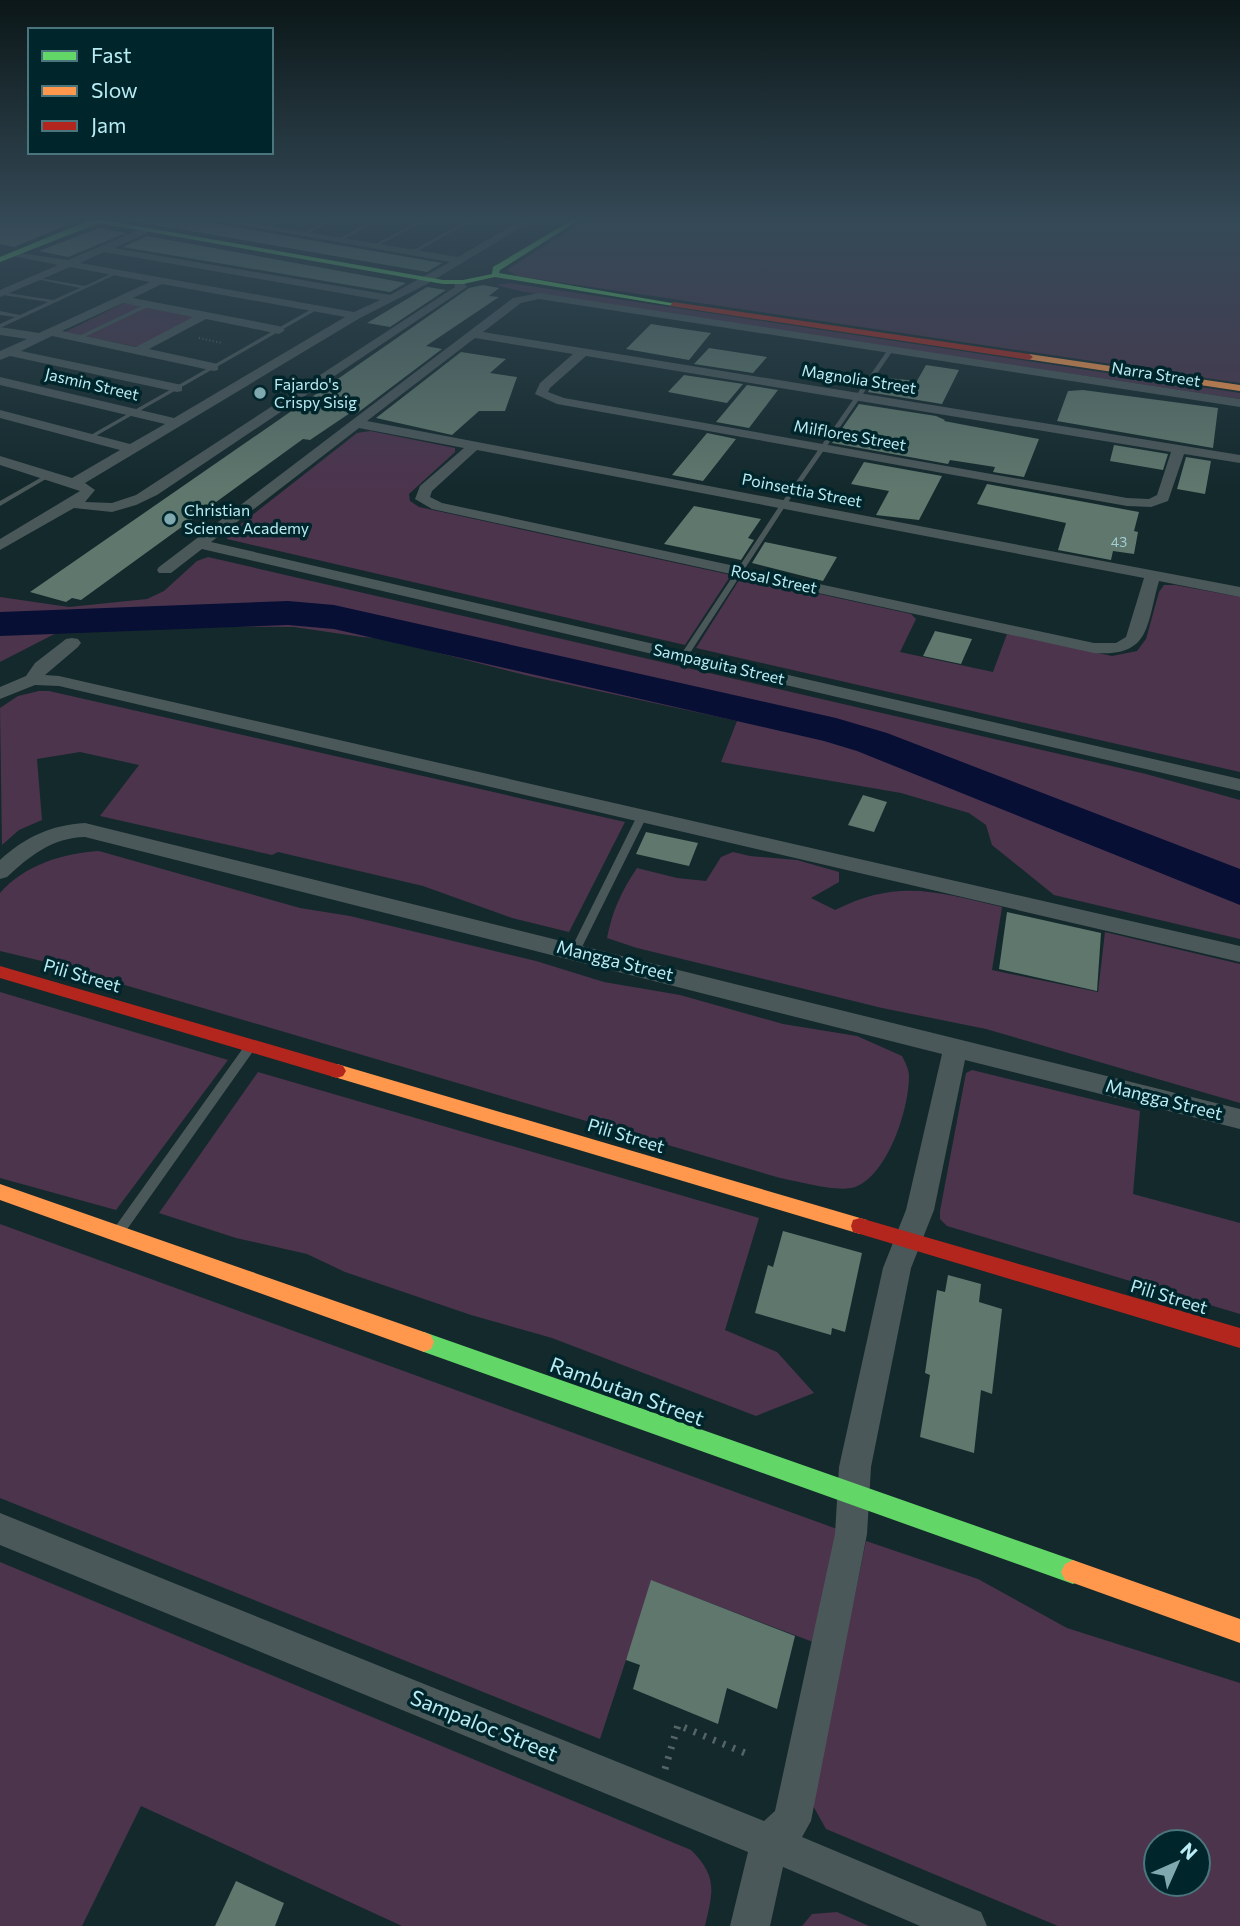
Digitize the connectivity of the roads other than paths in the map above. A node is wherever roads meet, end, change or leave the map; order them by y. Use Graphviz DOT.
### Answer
graph roads {
  1 [pos="37,310"];
  2 [pos="98,310"];
  3 [pos="138,310"];
  4 [pos="179,310"];
  5 [pos="314,310"];
  6 [pos="326,310"];
  7 [pos="368,310"];
  8 [pos="427,310"];
  9 [pos="504,310"];
  10 [pos="631,310"];
  11 [pos="715,310"];
  12 [pos="0,313"];
  13 [pos="205,315"];
  14 [pos="356,316"];
  15 [pos="21,317"];
  16 [pos="0,328"];
  17 [pos="279,330"];
  18 [pos="473,334"];
  19 [pos="45,335"];
  20 [pos="78,338"];
  21 [pos="891,349"];
  22 [pos="137,351"];
  23 [pos="583,352"];
  24 [pos="4,354"];
  25 [pos="214,367"];
  26 [pos="0,381"];
  27 [pos="177,388"];
  28 [pos="1240,388"];
  29 [pos="858,397"];
  30 [pos="1240,403"];
  31 [pos="134,412"];
  32 [pos="0,414"];
  33 [pos="175,422"];
  34 [pos="356,423"];
  35 [pos="92,436"];
  36 [pos="474,446"];
  37 [pos="822,447"];
  38 [pos="132,449"];
  39 [pos="1179,449"];
  40 [pos="1240,459"];
  41 [pos="0,460"];
  42 [pos="49,475"];
  43 [pos="74,483"];
  44 [pos="70,503"];
  45 [pos="0,504"];
  46 [pos="783,505"];
  47 [pos="199,544"];
  48 [pos="0,545"];
  49 [pos="165,570"];
  50 [pos="739,572"];
  51 [pos="1153,576"];
  52 [pos="1240,592"];
  53 [pos="72,643"];
  54 [pos="684,656"];
  55 [pos="33,680"];
  56 [pos="0,694"];
  57 [pos="1240,785"];
  58 [pos="643,814"];
  59 [pos="0,872"];
  60 [pos="575,951"];
  61 [pos="1240,954"];
  62 [pos="0,972"];
  63 [pos="251,1045"];
  64 [pos="955,1049"];
  65 [pos="1240,1119"];
  66 [pos="0,1192"];
  67 [pos="117,1233"];
  68 [pos="908,1240"];
  69 [pos="1240,1338"];
  70 [pos="853,1495"];
  71 [pos="0,1529"];
  72 [pos="1240,1631"];
  73 [pos="769,1842"];
  74 [pos="750,1926"];
  75 [pos="967,1926"];
  1 -- 15 [label="lane"];
  2 -- 19 [label="street"];
  3 -- 20 [label="lane"];
  4 -- 13 [label="street"];
  5 -- 17 [label="lane"];
  6 -- 14 [label="street"];
  7 -- 14 [label="street"];
  8 -- 44 [label="street"];
  9 -- 18 [label="street, Narra Street"];
  10 -- 21 [label="street, Narra Street"];
  11 -- 28 [label="street"];
  12 -- 15 [label="lane"];
  13 -- 17 [label="street"];
  13 -- 22 [label="street"];
  14 -- 33 [label="street"];
  15 -- 16 [label="lane"];
  16 -- 19 [label="street"];
  17 -- 25 [label="lane"];
  18 -- 23 [label="street, Magnolia Street"];
  18 -- 34 [label="street"];
  19 -- 20 [label="street"];
  19 -- 24 [label="street"];
  20 -- 22 [label="street"];
  21 -- 29 [label="lane"];
  21 -- 30 [label="street, Narra Street"];
  22 -- 25 [label="street"];
  23 -- 29 [label="street, Magnolia Street"];
  23 -- 37 [label="street, Milflores Street"];
  24 -- 27 [label="street"];
  25 -- 27 [label="lane"];
  26 -- 31 [label="street, Jasmin Street"];
  27 -- 31 [label="lane"];
  29 -- 37 [label="lane"];
  29 -- 39 [label="street, Magnolia Street"];
  31 -- 33 [label="street, Jasmin Street"];
  31 -- 35 [label="lane"];
  32 -- 35 [label="street"];
  33 -- 38 [label="street"];
  34 -- 36 [label="street, Poinsettia Street"];
  34 -- 47 [label="street"];
  35 -- 38 [label="street"];
  36 -- 46 [label="street, Poinsettia Street"];
  36 -- 50 [label="street, Rosal Street"];
  37 -- 39 [label="street, Milflores Street"];
  37 -- 46 [label="lane"];
  38 -- 43 [label="street"];
  39 -- 40 [label="street, Magnolia Street"];
  41 -- 42 [label="street"];
  42 -- 43 [label="street"];
  42 -- 45 [label="lane"];
  43 -- 44 [label="street"];
  44 -- 48 [label="street"];
  46 -- 50 [label="lane"];
  46 -- 51 [label="street, Poinsettia Street"];
  47 -- 49 [label="street"];
  47 -- 54 [label="street, Sampaguita Street"];
  50 -- 51 [label="street, Rosal Street"];
  50 -- 54 [label="lane"];
  51 -- 52 [label="street, Poinsettia Street"];
  53 -- 55 [label="street"];
  54 -- 57 [label="street, Sampaguita Street"];
  55 -- 56 [label="street"];
  55 -- 58 [label="street"];
  58 -- 60 [label="lane"];
  58 -- 61 [label="street"];
  59 -- 60 [label="street, Mangga Street"];
  60 -- 64 [label="street, Mangga Street"];
  62 -- 63 [label="street, Pili Street"];
  63 -- 67 [label="lane"];
  63 -- 68 [label="street, Pili Street"];
  64 -- 65 [label="street, Mangga Street"];
  64 -- 68 [label="street"];
  66 -- 67 [label="street, Rambutan Street"];
  67 -- 70 [label="street, Rambutan Street"];
  68 -- 69 [label="street, Pili Street"];
  68 -- 70 [label="street"];
  70 -- 72 [label="street, Rambutan Street"];
  70 -- 73 [label="street"];
  71 -- 73 [label="street, Sampaloc Street"];
  73 -- 74 [label="street"];
  73 -- 75 [label="street, Sampaloc Street"];
}
